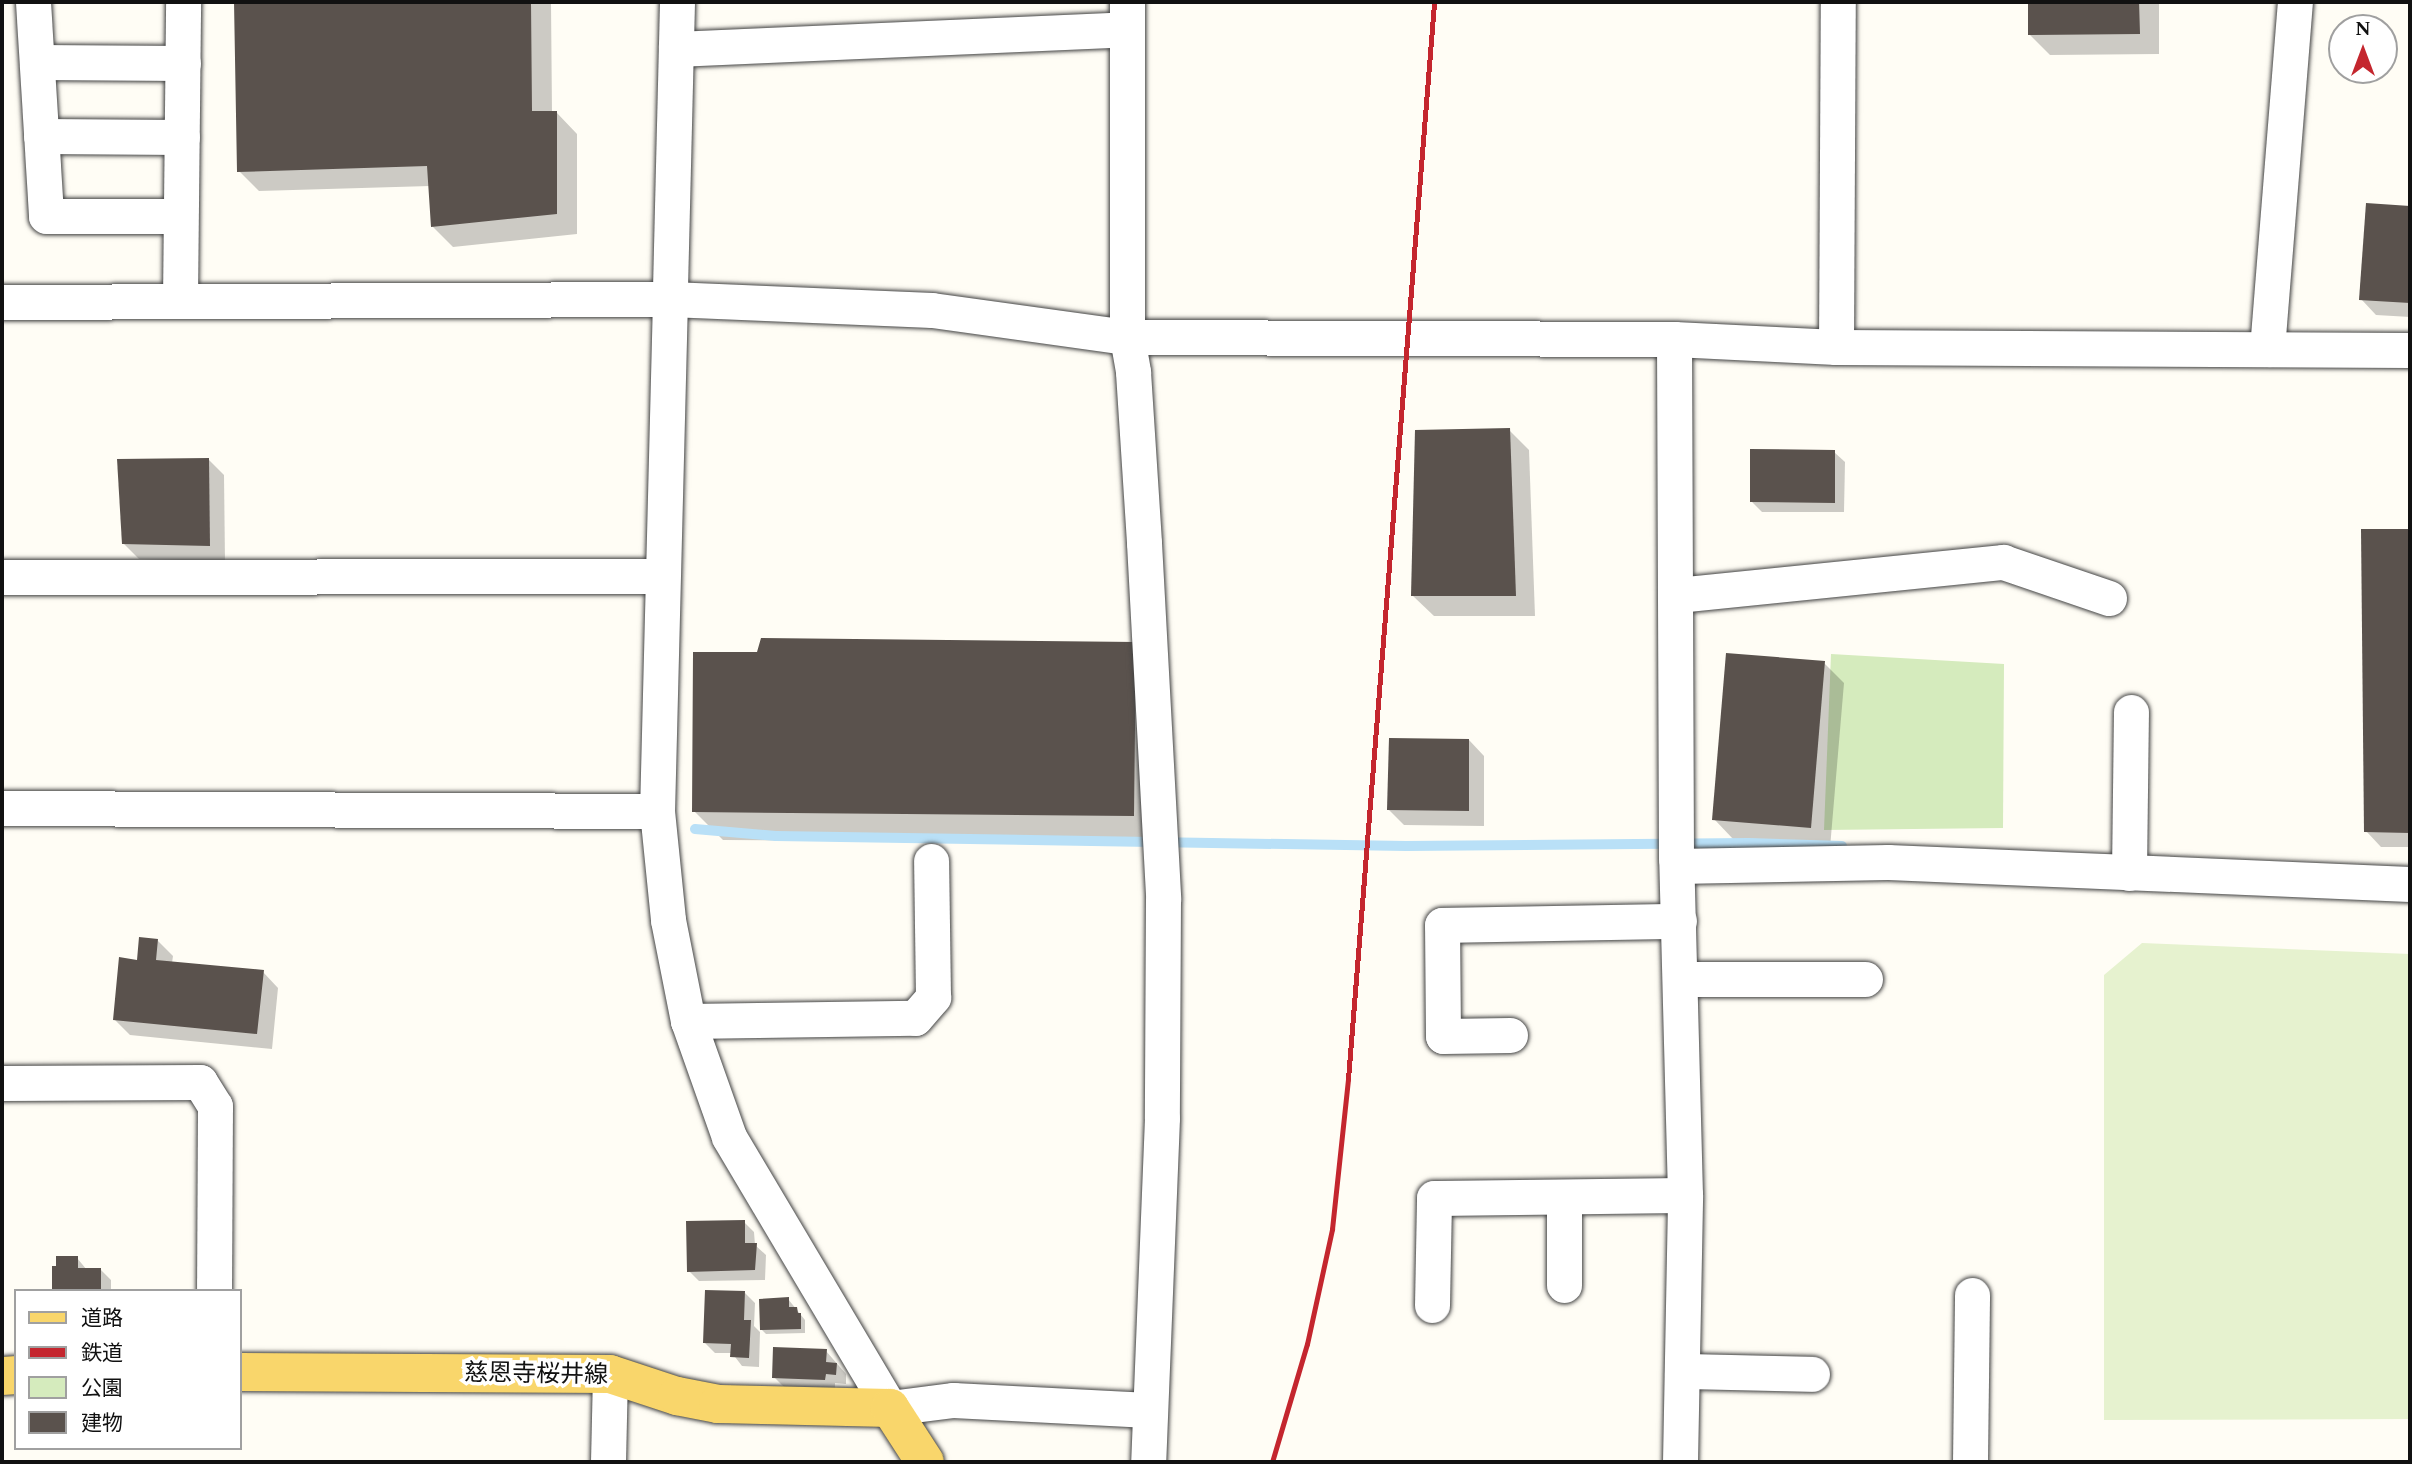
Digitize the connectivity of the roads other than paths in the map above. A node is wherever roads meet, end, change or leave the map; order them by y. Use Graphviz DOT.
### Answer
graph roads {
  1 [pos="33,2"];
  2 [pos="183,2"];
  3 [pos="677,2"];
  4 [pos="1838,2"];
  5 [pos="2295,2"];
  6 [pos="1127,15"];
  7 [pos="677,49"];
  8 [pos="37,62"];
  9 [pos="183,63"];
  10 [pos="41,136"];
  11 [pos="182,137"];
  12 [pos="180,216"];
  13 [pos="670,299"];
  14 [pos="180,300"];
  15 [pos="2,302"];
  16 [pos="1127,337"];
  17 [pos="1674,340"];
  18 [pos="1836,347"];
  19 [pos="2267,349"];
  20 [pos="2410,350"];
  21 [pos="662,576"];
  22 [pos="2,577"];
  23 [pos="1677,595"];
  24 [pos="2109,598"];
  25 [pos="2131,712"];
  26 [pos="2,808"];
  27 [pos="657,811"];
  28 [pos="1677,850"];
  29 [pos="2130,859"];
  30 [pos="931,861"];
  31 [pos="2410,884"];
  32 [pos="1678,921"];
  33 [pos="1680,979"];
  34 [pos="1865,980"];
  35 [pos="688,1021"];
  36 [pos="1510,1035"];
  37 [pos="2,1083"];
  38 [pos="1685,1195"];
  39 [pos="1564,1197"];
  40 [pos="1564,1285"];
  41 [pos="214,1289"];
  42 [pos="1972,1295"];
  43 [pos="1432,1305"];
  44 [pos="1682,1371"];
  45 [pos="242,1372"];
  46 [pos="610,1374"];
  47 [pos="1812,1374"];
  48 [pos="890,1408"];
  49 [pos="1149,1410"];
  50 [pos="608,1462"];
  51 [pos="925,1462"];
  52 [pos="1148,1462"];
  53 [pos="1680,1462"];
  54 [pos="1970,1462"];
  1 -- 8 [label="street"];
  2 -- 9 [label="street"];
  3 -- 7 [label="street"];
  4 -- 18 [label="street"];
  5 -- 19 [label="street"];
  6 -- 7 [label="street"];
  6 -- 16 [label="street"];
  7 -- 13 [label="street"];
  8 -- 9 [label="street"];
  8 -- 10 [label="street"];
  9 -- 11 [label="street"];
  10 -- 11 [label="street"];
  10 -- 12 [label="street"];
  11 -- 12 [label="street"];
  12 -- 14 [label="street"];
  13 -- 14 [label="street"];
  13 -- 16 [label="street"];
  13 -- 21 [label="street"];
  14 -- 15 [label="street"];
  16 -- 17 [label="street"];
  16 -- 49 [label="street"];
  17 -- 18 [label="street"];
  17 -- 23 [label="street"];
  18 -- 19 [label="street"];
  19 -- 20 [label="street"];
  21 -- 22 [label="street"];
  21 -- 27 [label="street"];
  23 -- 24 [label="street"];
  23 -- 28 [label="street"];
  25 -- 29 [label="street"];
  26 -- 27 [label="street"];
  27 -- 35 [label="street"];
  28 -- 29 [label="street"];
  28 -- 32 [label="street"];
  29 -- 31 [label="street"];
  30 -- 35 [label="street"];
  32 -- 33 [label="street"];
  32 -- 36 [label="street"];
  33 -- 34 [label="street"];
  33 -- 38 [label="street"];
  35 -- 48 [label="street"];
  37 -- 41 [label="street"];
  38 -- 39 [label="street"];
  38 -- 44 [label="street"];
  39 -- 40 [label="street"];
  39 -- 43 [label="street"];
  42 -- 54 [label="street"];
  44 -- 47 [label="street"];
  44 -- 53 [label="street"];
  45 -- 46 [label="main road, 慈恩寺桜井線"];
  46 -- 48 [label="main road, 慈恩寺桜井線"];
  46 -- 50 [label="street"];
  48 -- 49 [label="street"];
  48 -- 51 [label="main road"];
  49 -- 52 [label="street"];
}
